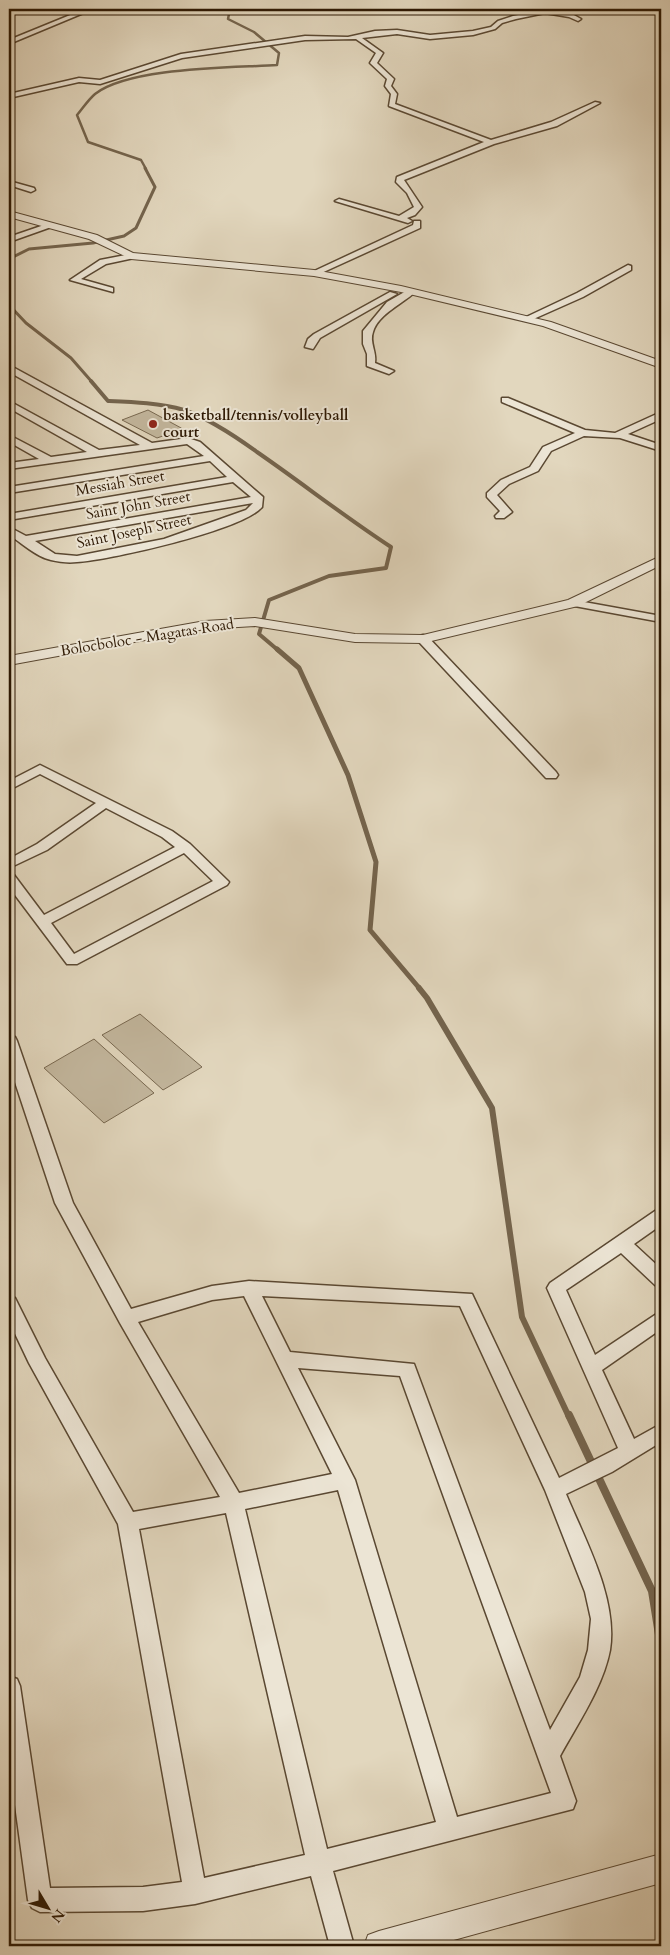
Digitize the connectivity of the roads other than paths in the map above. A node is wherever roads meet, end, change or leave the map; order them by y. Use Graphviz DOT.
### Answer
graph roads {
  1 [pos="90,9"];
  2 [pos="556,9"];
  3 [pos="543,12"];
  4 [pos="578,20"];
  5 [pos="358,38"];
  6 [pos="9,42"];
  7 [pos="9,96"];
  8 [pos="596,104"];
  9 [pos="492,142"];
  10 [pos="9,183"];
  11 [pos="31,190"];
  12 [pos="339,201"];
  13 [pos="9,214"];
  14 [pos="399,219"];
  15 [pos="50,226"];
  16 [pos="9,240"];
  17 [pos="103,242"];
  18 [pos="131,256"];
  19 [pos="628,268"];
  20 [pos="314,273"];
  21 [pos="110,290"];
  22 [pos="406,290"];
  23 [pos="526,319"];
  24 [pos="310,347"];
  25 [pos="661,365"];
  26 [pos="9,368"];
  27 [pos="389,371"];
  28 [pos="505,400"];
  29 [pos="9,404"];
  30 [pos="661,415"];
  31 [pos="583,433"];
  32 [pos="620,435"];
  33 [pos="9,438"];
  34 [pos="148,445"];
  35 [pos="661,448"];
  36 [pos="96,453"];
  37 [pos="212,458"];
  38 [pos="48,460"];
  39 [pos="9,466"];
  40 [pos="237,478"];
  41 [pos="9,490"];
  42 [pos="258,499"];
  43 [pos="500,516"];
  44 [pos="9,517"];
  45 [pos="9,530"];
  46 [pos="23,540"];
  47 [pos="661,560"];
  48 [pos="573,603"];
  49 [pos="661,619"];
  50 [pos="272,624"];
  51 [pos="423,639"];
  52 [pos="9,661"];
  53 [pos="551,775"];
  54 [pos="9,786"];
  55 [pos="106,802"];
  56 [pos="185,847"];
  57 [pos="9,864"];
  58 [pos="9,878"];
  59 [pos="42,922"];
  60 [pos="9,1041"];
  61 [pos="661,1216"];
  62 [pos="622,1243"];
  63 [pos="661,1280"];
  64 [pos="249,1288"];
  65 [pos="9,1303"];
  66 [pos="126,1318"];
  67 [pos="661,1320"];
  68 [pos="286,1359"];
  69 [pos="592,1367"];
  70 [pos="661,1432"];
  71 [pos="630,1452"];
  72 [pos="345,1480"];
  73 [pos="555,1490"];
  74 [pos="234,1503"];
  75 [pos="128,1522"];
  76 [pos="9,1686"];
  77 [pos="548,1755"];
  78 [pos="450,1830"];
  79 [pos="319,1863"];
  80 [pos="661,1868"];
  81 [pos="195,1892"];
  82 [pos="342,1946"];
  83 [pos="379,1946"];
  1 -- 6 [label="street"];
  2 -- 3 [label="street"];
  3 -- 4 [label="street"];
  3 -- 5 [label="street"];
  5 -- 7 [label="street"];
  5 -- 9 [label="street"];
  8 -- 9 [label="street"];
  9 -- 14 [label="street"];
  10 -- 11 [label="street"];
  12 -- 14 [label="street"];
  13 -- 15 [label="street"];
  14 -- 20 [label="street"];
  15 -- 16 [label="street"];
  15 -- 17 [label="street"];
  17 -- 18 [label="street"];
  18 -- 20 [label="street"];
  18 -- 21 [label="street"];
  19 -- 23 [label="street"];
  20 -- 22 [label="street"];
  22 -- 23 [label="street"];
  22 -- 24 [label="street"];
  22 -- 27 [label="street"];
  23 -- 25 [label="street"];
  26 -- 34 [label="street"];
  28 -- 31 [label="street"];
  29 -- 36 [label="street"];
  30 -- 32 [label="street"];
  31 -- 32 [label="street"];
  31 -- 43 [label="street"];
  32 -- 35 [label="street"];
  33 -- 38 [label="street"];
  34 -- 36 [label="street"];
  34 -- 37 [label="street"];
  36 -- 38 [label="street"];
  37 -- 40 [label="street"];
  37 -- 41 [label="street"];
  38 -- 39 [label="street"];
  40 -- 42 [label="street"];
  40 -- 44 [label="street, Messiah Street"];
  42 -- 46 [label="street, Saint John Street"];
  42 -- 46 [label="street, Saint Joseph Street"];
  45 -- 46 [label="street, Saint Joseph Street"];
  47 -- 48 [label="street, Bolocboloc - Magatas Road"];
  48 -- 49 [label="street"];
  48 -- 51 [label="street, Bolocboloc - Magatas Road"];
  50 -- 51 [label="street, Bolocboloc - Magatas Road"];
  50 -- 52 [label="street, Bolocboloc - Magatas Road"];
  51 -- 53 [label="street"];
  54 -- 55 [label="street"];
  55 -- 56 [label="street"];
  55 -- 57 [label="street"];
  56 -- 59 [label="street"];
  56 -- 59 [label="street"];
  58 -- 59 [label="street"];
  60 -- 66 [label="street"];
  61 -- 62 [label="street"];
  62 -- 63 [label="street"];
  62 -- 69 [label="street"];
  64 -- 66 [label="street"];
  64 -- 68 [label="street"];
  64 -- 73 [label="street"];
  65 -- 75 [label="street"];
  66 -- 74 [label="street"];
  67 -- 69 [label="street"];
  68 -- 72 [label="street"];
  68 -- 77 [label="street"];
  69 -- 71 [label="street"];
  70 -- 71 [label="street"];
  71 -- 73 [label="street"];
  72 -- 74 [label="street"];
  72 -- 78 [label="street"];
  73 -- 77 [label="street"];
  74 -- 75 [label="street"];
  74 -- 79 [label="street"];
  75 -- 81 [label="street"];
  76 -- 81 [label="street"];
  77 -- 78 [label="street"];
  78 -- 79 [label="street"];
  79 -- 81 [label="street"];
  79 -- 82 [label="street"];
  80 -- 83 [label="street"];
}
